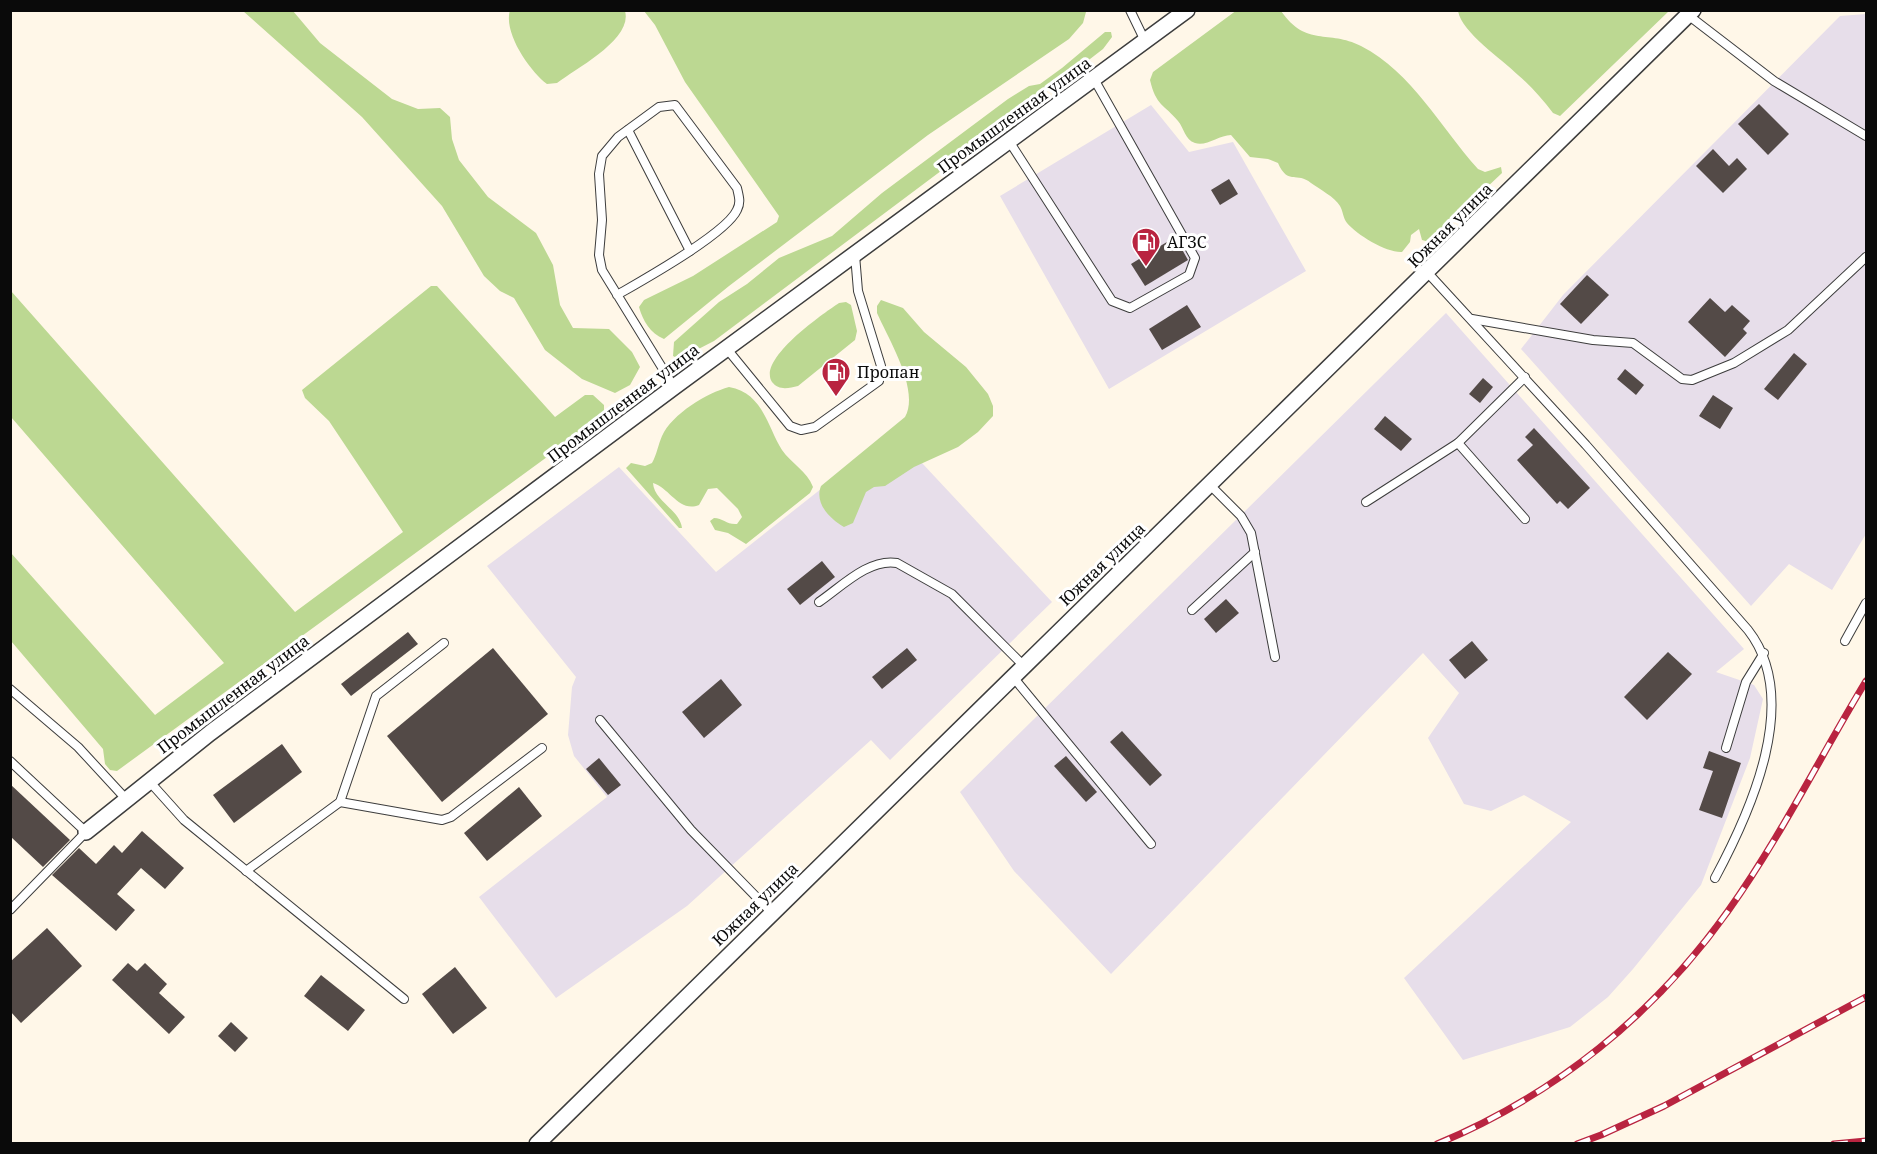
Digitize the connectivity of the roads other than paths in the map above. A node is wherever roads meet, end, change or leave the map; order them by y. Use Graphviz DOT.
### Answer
graph roads {
  1 [pos="1130,10"];
  2 [pos="1187,10"];
  3 [pos="1690,13"];
  4 [pos="1145,42"];
  5 [pos="1094,79"];
  6 [pos="627,130"];
  7 [pos="1866,136"];
  8 [pos="1010,141"];
  9 [pos="690,251"];
  10 [pos="855,254"];
  11 [pos="1866,257"];
  12 [pos="1427,272"];
  13 [pos="617,295"];
  14 [pos="1472,319"];
  15 [pos="727,349"];
  16 [pos="1525,377"];
  17 [pos="674,387"];
  18 [pos="1458,443"];
  19 [pos="1210,485"];
  20 [pos="1366,502"];
  21 [pos="1525,519"];
  22 [pos="1255,552"];
  23 [pos="819,602"];
  24 [pos="1866,603"];
  25 [pos="1192,610"];
  26 [pos="1845,641"];
  27 [pos="444,643"];
  28 [pos="1764,653"];
  29 [pos="1275,657"];
  30 [pos="1024,666"];
  31 [pos="1012,677"];
  32 [pos="10,688"];
  33 [pos="600,720"];
  34 [pos="542,748"];
  35 [pos="1726,748"];
  36 [pos="10,761"];
  37 [pos="149,781"];
  38 [pos="126,799"];
  39 [pos="340,802"];
  40 [pos="86,832"];
  41 [pos="1151,844"];
  42 [pos="246,871"];
  43 [pos="1715,878"];
  44 [pos="10,910"];
  45 [pos="772,913"];
  46 [pos="404,999"];
  47 [pos="537,1143"];
  1 -- 4 [label="lane"];
  2 -- 4 [label="street, Промышленная улица"];
  3 -- 7 [label="lane"];
  3 -- 12 [label="street, Южная улица"];
  4 -- 5 [label="street, Промышленная улица"];
  5 -- 8 [label="street, Промышленная улица"];
  5 -- 8 [label="lane"];
  6 -- 9 [label="lane"];
  6 -- 9 [label="lane"];
  6 -- 13 [label="lane"];
  8 -- 10 [label="street, Промышленная улица"];
  9 -- 13 [label="lane"];
  10 -- 15 [label="street, Промышленная улица"];
  10 -- 15 [label="lane"];
  11 -- 14 [label="lane"];
  12 -- 14 [label="lane"];
  12 -- 19 [label="street, Южная улица"];
  13 -- 17 [label="lane"];
  14 -- 16 [label="lane"];
  15 -- 17 [label="street, Промышленная улица"];
  16 -- 18 [label="lane"];
  16 -- 28 [label="lane"];
  17 -- 37 [label="street, Промышленная улица"];
  18 -- 20 [label="lane"];
  18 -- 21 [label="lane"];
  19 -- 22 [label="lane"];
  19 -- 30 [label="street, Южная улица"];
  22 -- 25 [label="lane"];
  22 -- 29 [label="lane"];
  23 -- 30 [label="lane"];
  24 -- 26 [label="lane"];
  27 -- 39 [label="lane"];
  28 -- 35 [label="lane"];
  28 -- 43 [label="lane"];
  30 -- 31 [label="street, Южная улица"];
  31 -- 41 [label="lane"];
  31 -- 45 [label="street, Южная улица"];
  32 -- 38 [label="lane"];
  33 -- 45 [label="lane"];
  34 -- 39 [label="lane"];
  36 -- 40 [label="lane"];
  37 -- 38 [label="street, Промышленная улица"];
  37 -- 42 [label="lane"];
  38 -- 40 [label="street, Промышленная улица"];
  39 -- 42 [label="lane"];
  40 -- 44 [label="lane"];
  42 -- 46 [label="lane"];
  45 -- 47 [label="street, Южная улица"];
}
